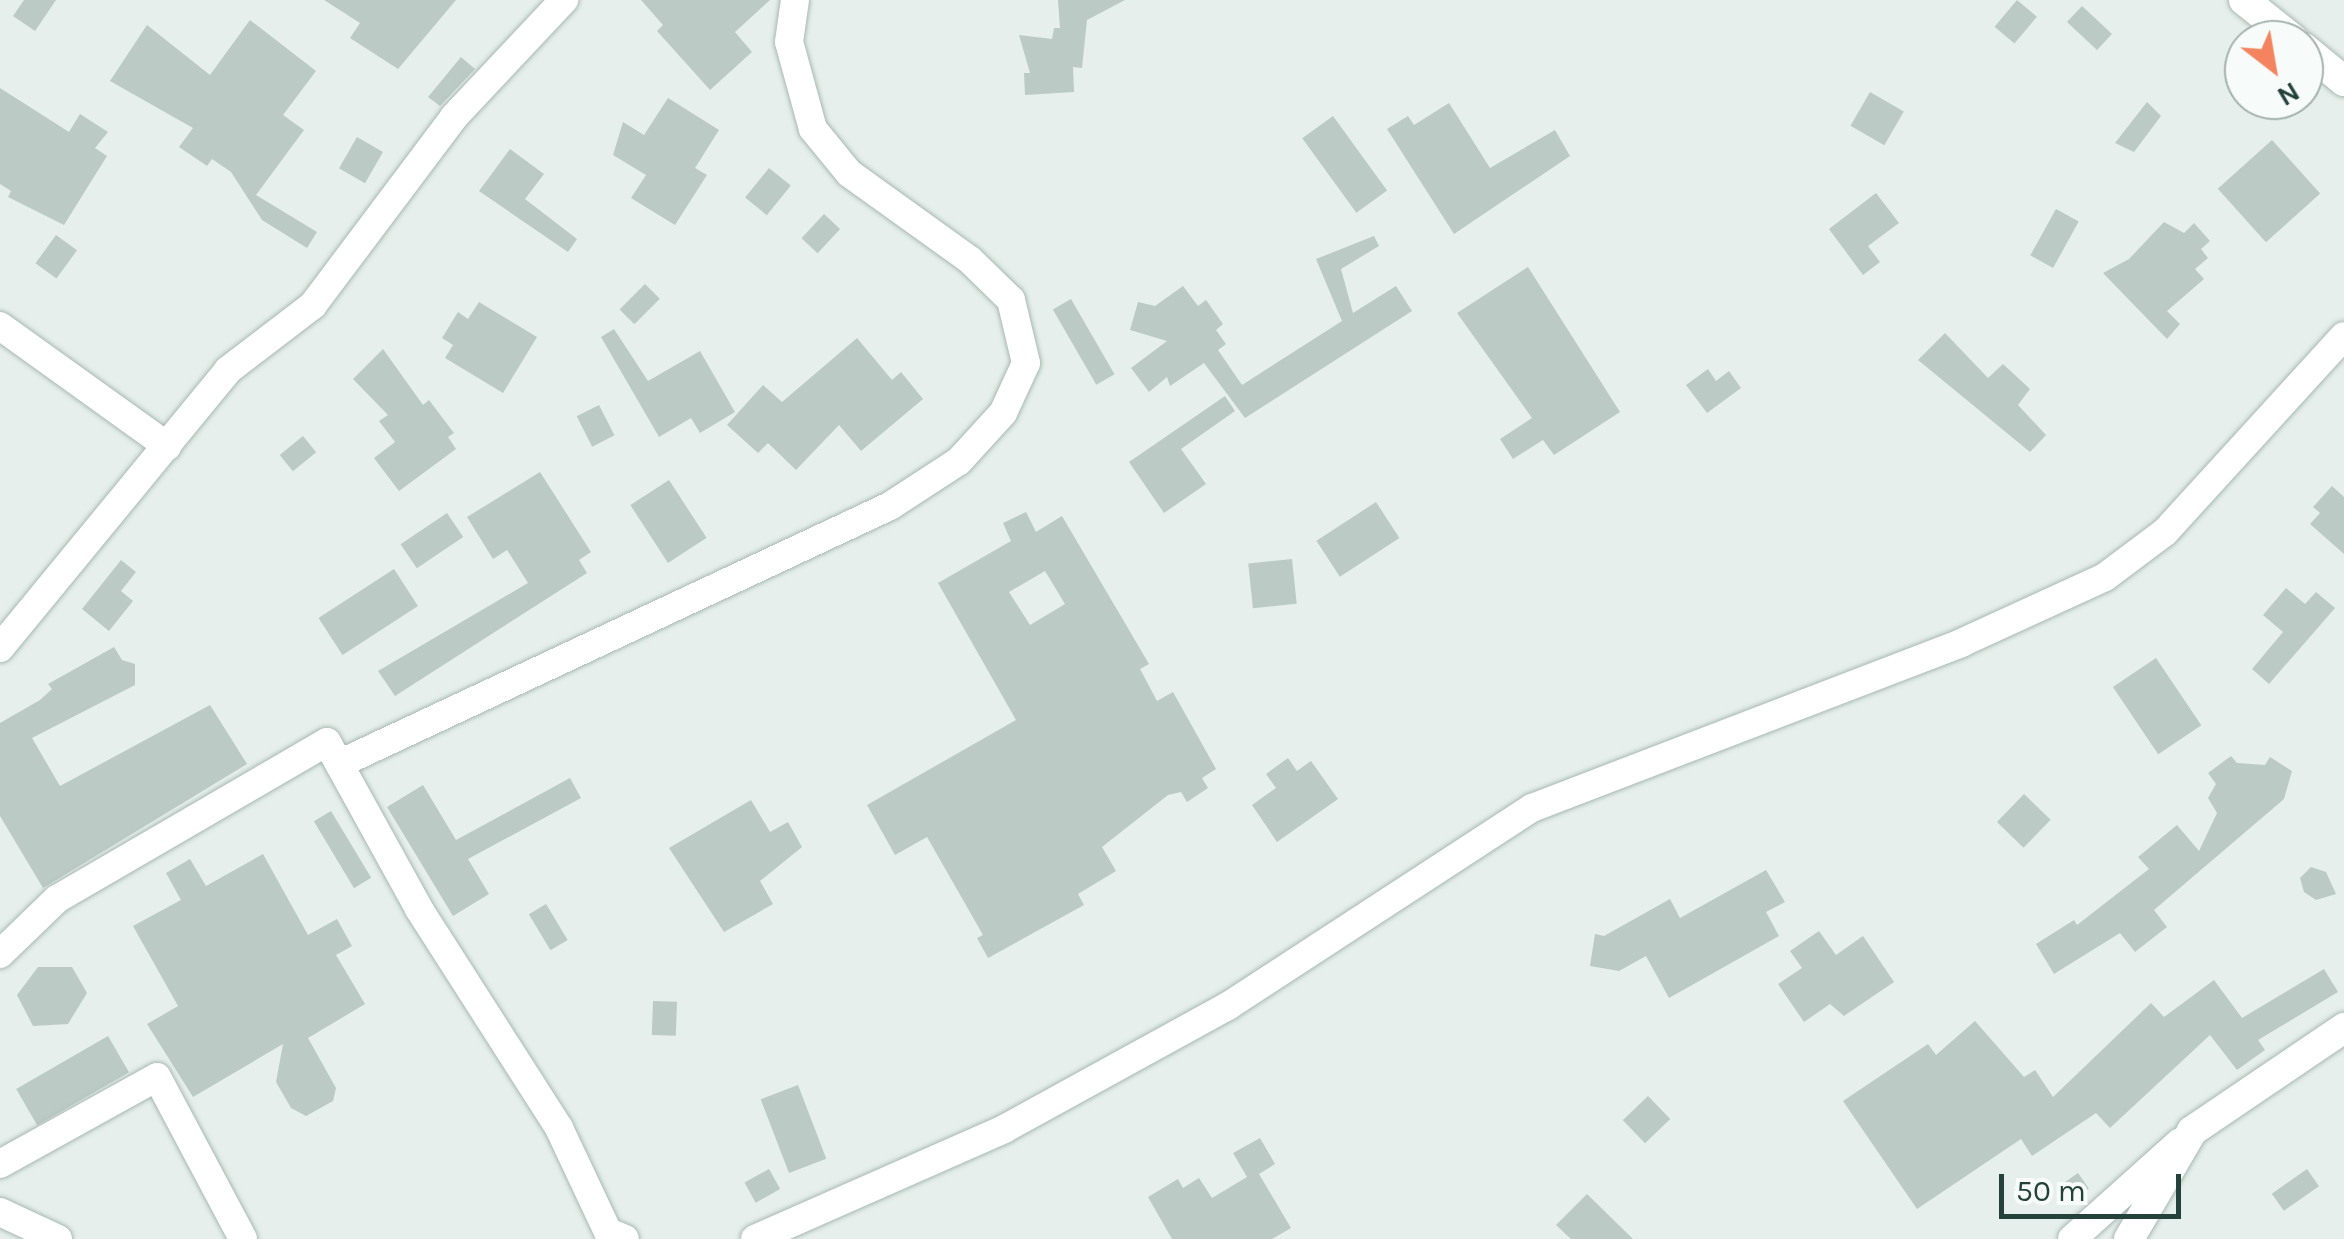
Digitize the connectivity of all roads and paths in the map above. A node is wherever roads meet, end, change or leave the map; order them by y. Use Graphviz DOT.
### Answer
graph roads {
  1 [pos="564,0"];
  2 [pos="795,0"];
  3 [pos="2245,0"];
  4 [pos="2270,20"];
  5 [pos="2324,64"];
  6 [pos="2344,81"];
  7 [pos="0,326"];
  8 [pos="2344,336"];
  9 [pos="167,446"];
  10 [pos="0,648"];
  11 [pos="339,764"];
  12 [pos="0,954"];
  13 [pos="2344,1029"];
  14 [pos="2192,1132"];
  15 [pos="0,1164"];
  16 [pos="0,1212"];
  17 [pos="58,1239"];
  18 [pos="243,1239"];
  19 [pos="625,1239"];
  20 [pos="755,1239"];
  21 [pos="2072,1239"];
  22 [pos="2129,1239"];
  1 -- 9 [label="street"];
  2 -- 11 [label="street"];
  3 -- 4 [label="street"];
  5 -- 6 [label="street"];
  7 -- 9 [label="street"];
  8 -- 20 [label="street"];
  9 -- 10 [label="street"];
  11 -- 12 [label="street"];
  11 -- 19 [label="street"];
  13 -- 14 [label="street"];
  14 -- 21 [label="street"];
  14 -- 22 [label="street"];
  15 -- 18 [label="street"];
  16 -- 17 [label="street"];
}
